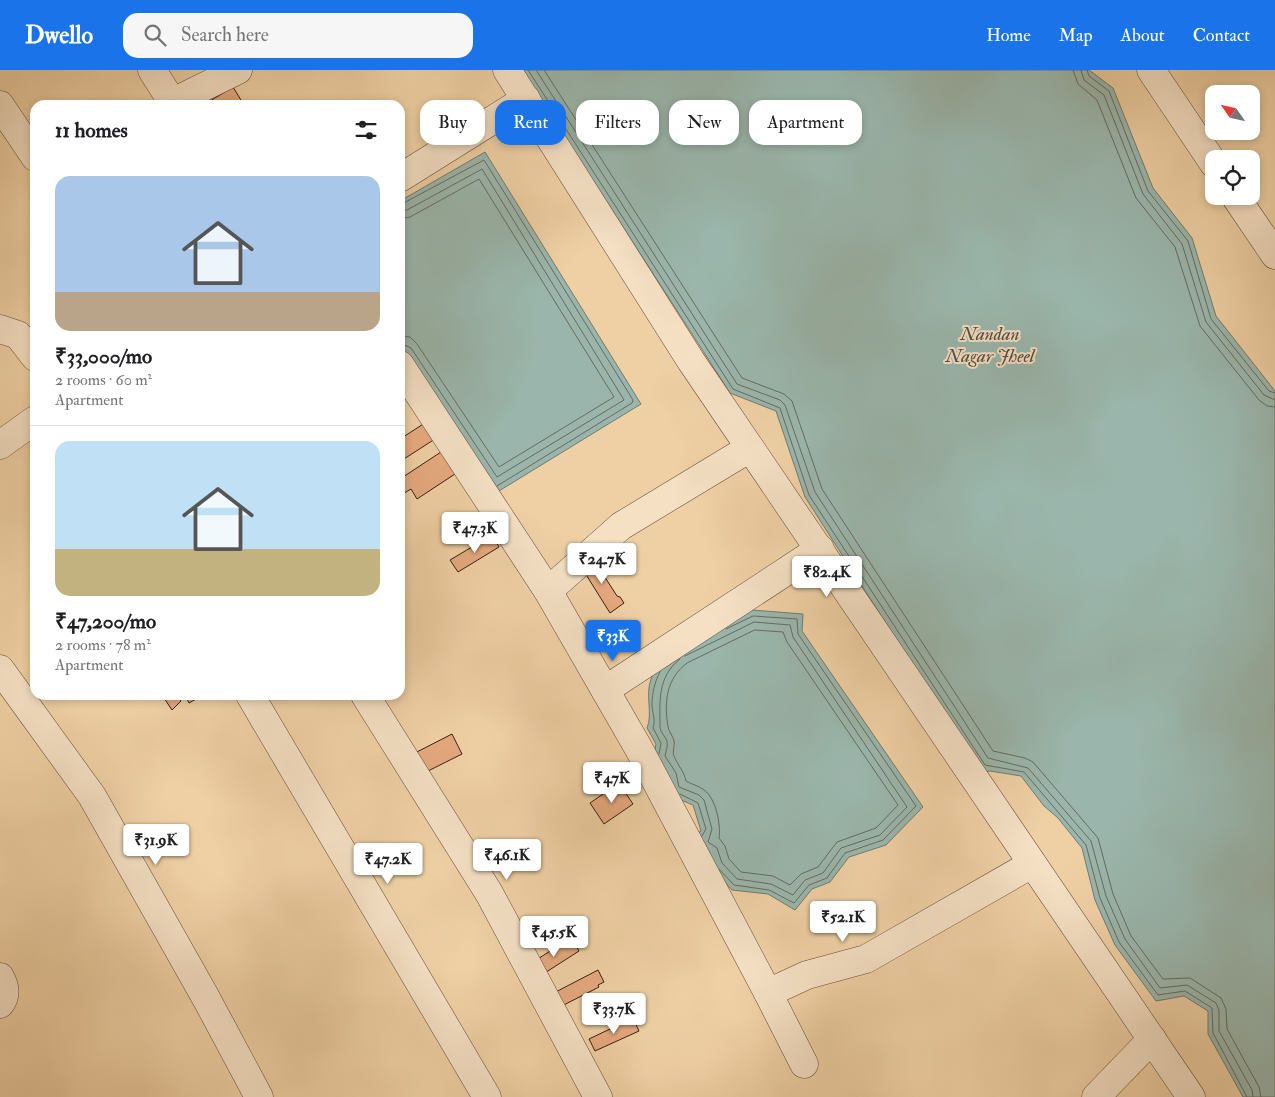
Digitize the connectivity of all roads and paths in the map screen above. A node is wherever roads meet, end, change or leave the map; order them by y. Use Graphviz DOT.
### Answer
graph roads {
  1 [pos="152,70"];
  2 [pos="238,70"];
  3 [pos="508,70"];
  4 [pos="1151,70"];
  5 [pos="171,100"];
  6 [pos="182,100"];
  7 [pos="526,100"];
  8 [pos="0,105"];
  9 [pos="495,119"];
  10 [pos="554,145"];
  11 [pos="30,150"];
  12 [pos="1205,151"];
  13 [pos="405,175"];
  14 [pos="1243,205"];
  15 [pos="1272,242"];
  16 [pos="0,329"];
  17 [pos="30,351"];
  18 [pos="405,373"];
  19 [pos="30,424"];
  20 [pos="0,445"];
  21 [pos="750,448"];
  22 [pos="820,549"];
  23 [pos="548,591"];
  24 [pos="0,669"];
  25 [pos="605,690"];
  26 [pos="253,700"];
  27 [pos="368,700"];
  28 [pos="1032,864"];
  29 [pos="0,977"];
  30 [pos="768,993"];
  31 [pos="0,1004"];
  32 [pos="1152,1039"];
  33 [pos="804,1064"];
  34 [pos="259,1097"];
  35 [pos="487,1097"];
  36 [pos="598,1097"];
  37 [pos="1096,1097"];
  38 [pos="1191,1097"];
  1 -- 5 [label="street"];
  2 -- 6 [label="street"];
  3 -- 7 [label="street"];
  4 -- 12 [label="street"];
  8 -- 11 [label="street"];
  9 -- 13 [label="street"];
  10 -- 21 [label="street"];
  14 -- 15 [label="street"];
  16 -- 17 [label="street"];
  18 -- 23 [label="street"];
  19 -- 20 [label="street"];
  21 -- 22 [label="street"];
  21 -- 23 [label="street"];
  22 -- 25 [label="street"];
  22 -- 28 [label="street"];
  23 -- 25 [label="street"];
  24 -- 34 [label="street"];
  25 -- 30 [label="street"];
  26 -- 35 [label="street"];
  27 -- 36 [label="street"];
  28 -- 30 [label="street"];
  28 -- 32 [label="street"];
  29 -- 31 [label="street"];
  30 -- 33 [label="street"];
  32 -- 37 [label="street"];
  32 -- 38 [label="street"];
}
